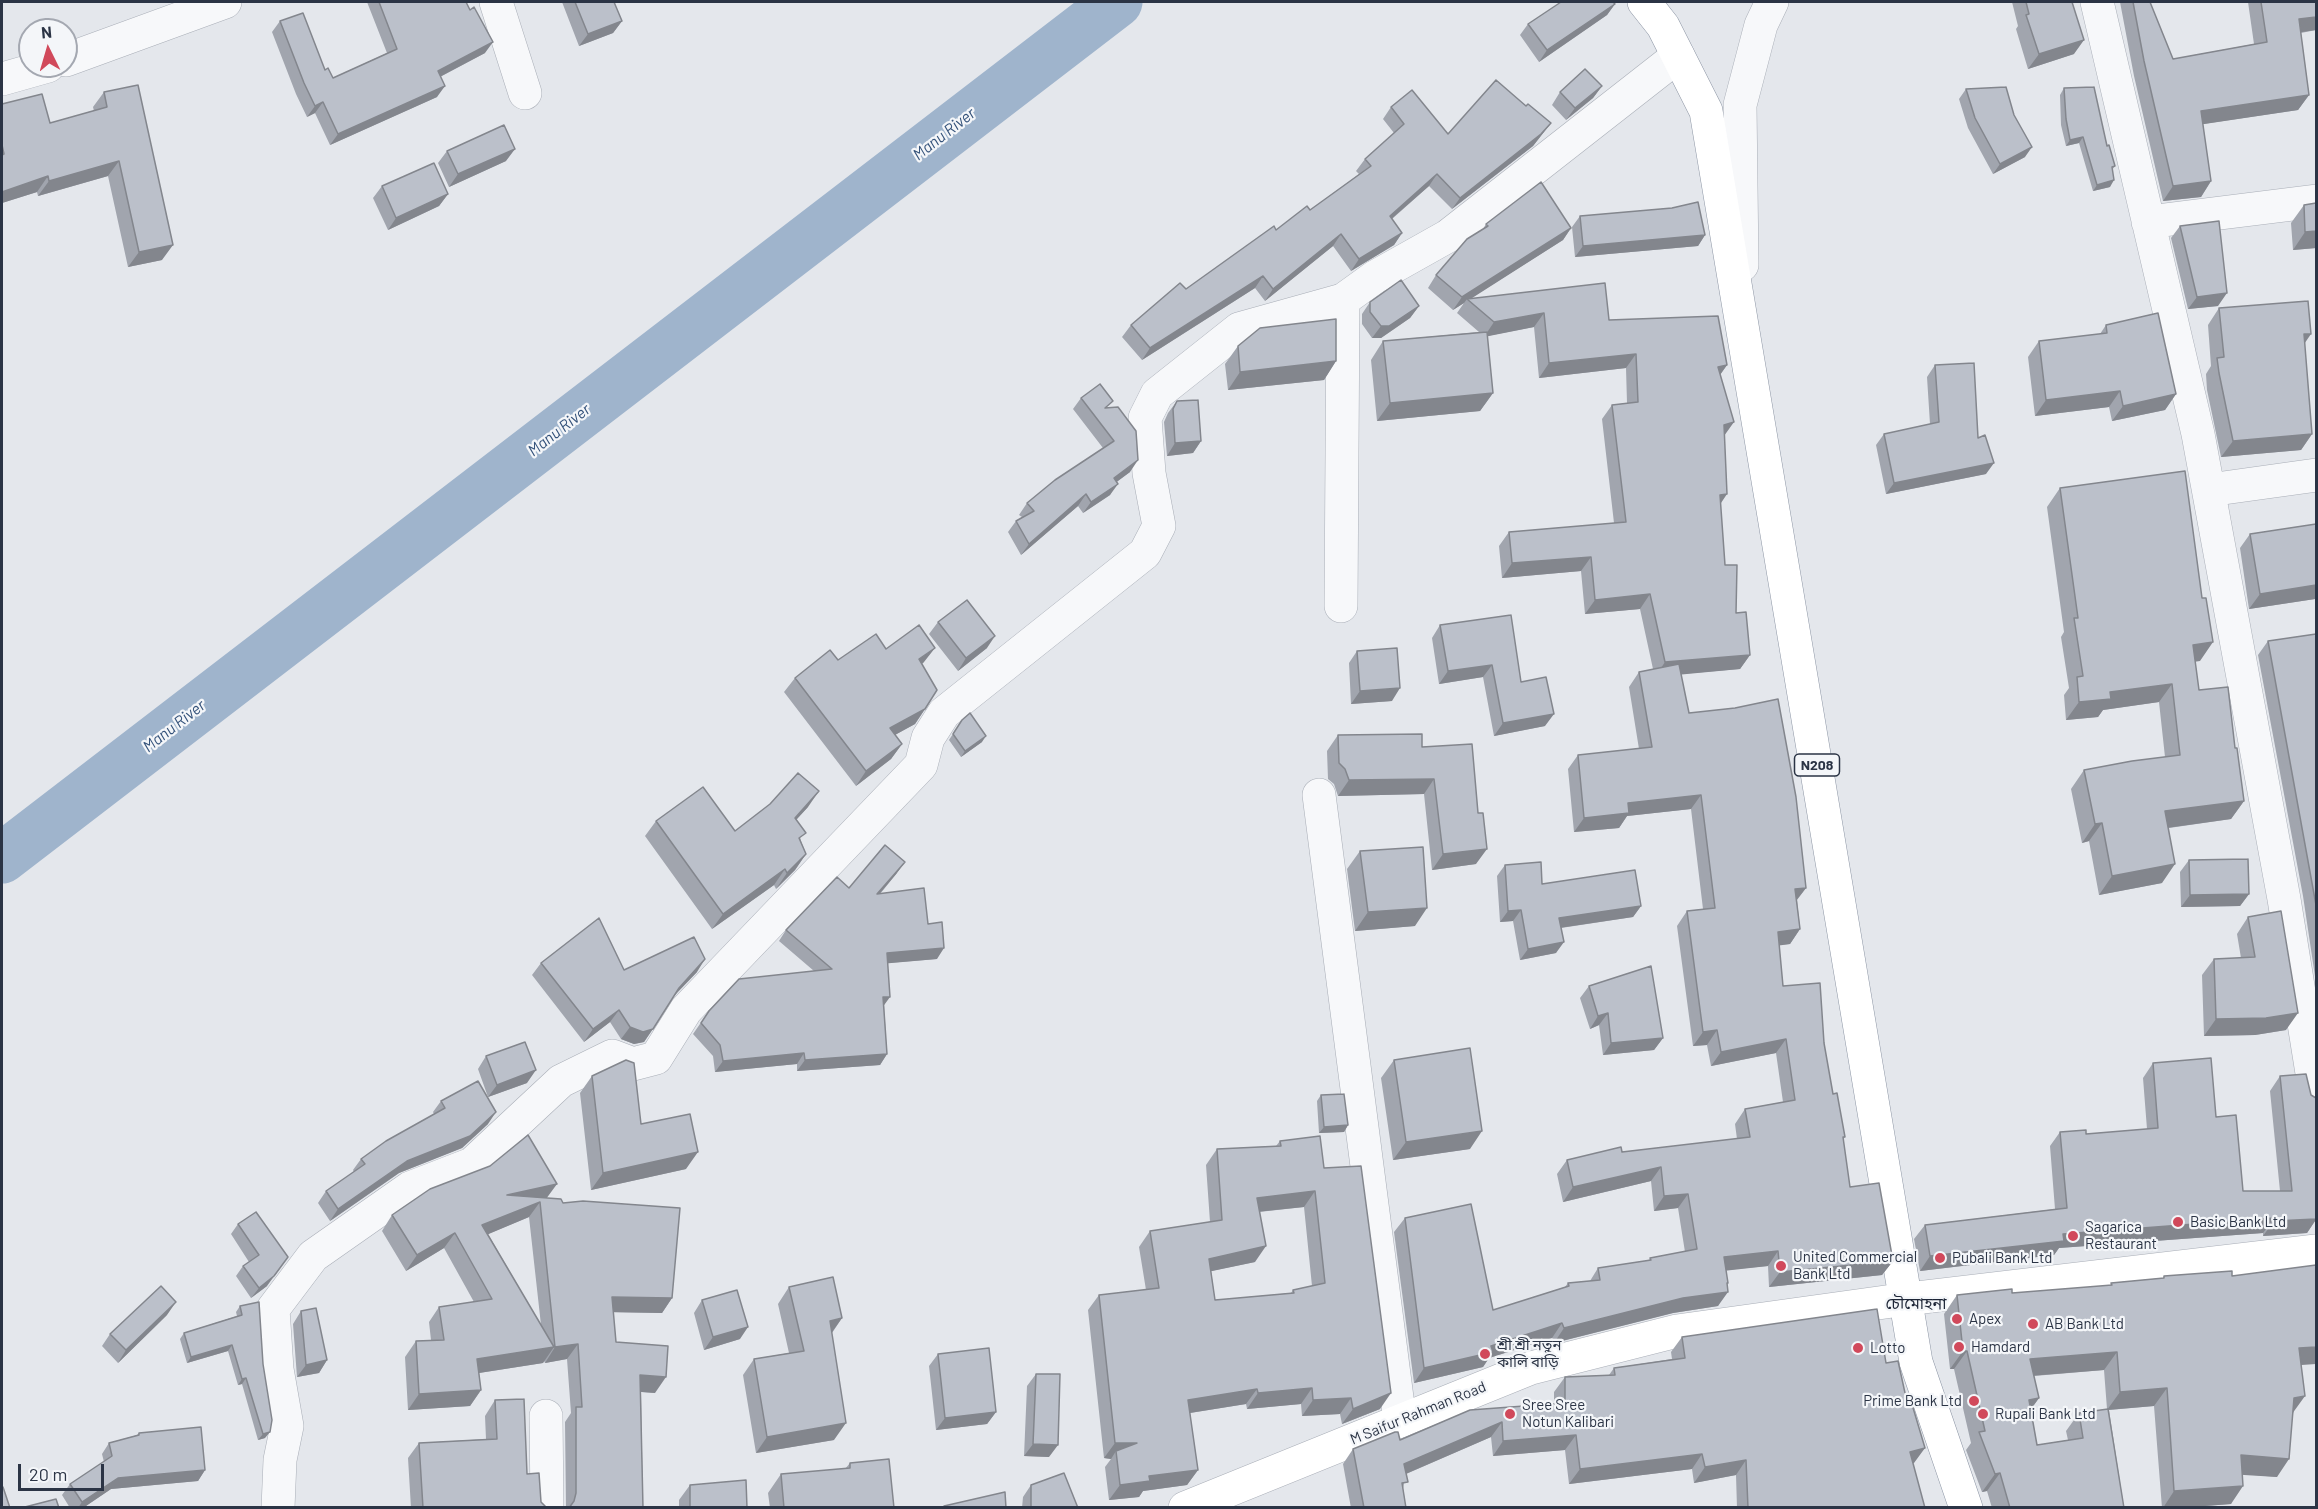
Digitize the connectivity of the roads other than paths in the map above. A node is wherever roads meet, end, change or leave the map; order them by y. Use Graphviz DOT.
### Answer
graph roads {
  1 [pos="225,2"];
  2 [pos="496,2"];
  3 [pos="1772,2"];
  4 [pos="2097,2"];
  5 [pos="1653,14"];
  6 [pos="78,56"];
  7 [pos="1678,56"];
  8 [pos="18,76"];
  9 [pos="2,79"];
  10 [pos="525,93"];
  11 [pos="2316,201"];
  12 [pos="2148,222"];
  13 [pos="1343,300"];
  14 [pos="1742,324"];
  15 [pos="2316,475"];
  16 [pos="2209,490"];
  17 [pos="1341,606"];
  18 [pos="1319,795"];
  19 [pos="2316,1098"];
  20 [pos="2316,1251"];
  21 [pos="1907,1299"];
  22 [pos="546,1416"];
  23 [pos="1400,1420"];
  24 [pos="278,1508"];
  25 [pos="547,1508"];
  26 [pos="1185,1508"];
  27 [pos="1966,1508"];
  1 -- 6 [label="street"];
  2 -- 10 [label="street"];
  3 -- 14 [label="street"];
  4 -- 12 [label="street"];
  5 -- 7 [label="main road, N208"];
  7 -- 13 [label="street"];
  7 -- 14 [label="main road, N208"];
  8 -- 9 [label="street"];
  11 -- 12 [label="street"];
  12 -- 16 [label="street"];
  13 -- 17 [label="street"];
  13 -- 24 [label="street"];
  14 -- 21 [label="main road, N208"];
  15 -- 16 [label="street"];
  16 -- 19 [label="street"];
  18 -- 23 [label="street"];
  20 -- 21 [label="main road, M Saifur Rahman Road"];
  21 -- 23 [label="main road, M Saifur Rahman Road"];
  21 -- 27 [label="main road, N208"];
  22 -- 25 [label="street"];
  23 -- 26 [label="main road, M Saifur Rahman Road"];
}
